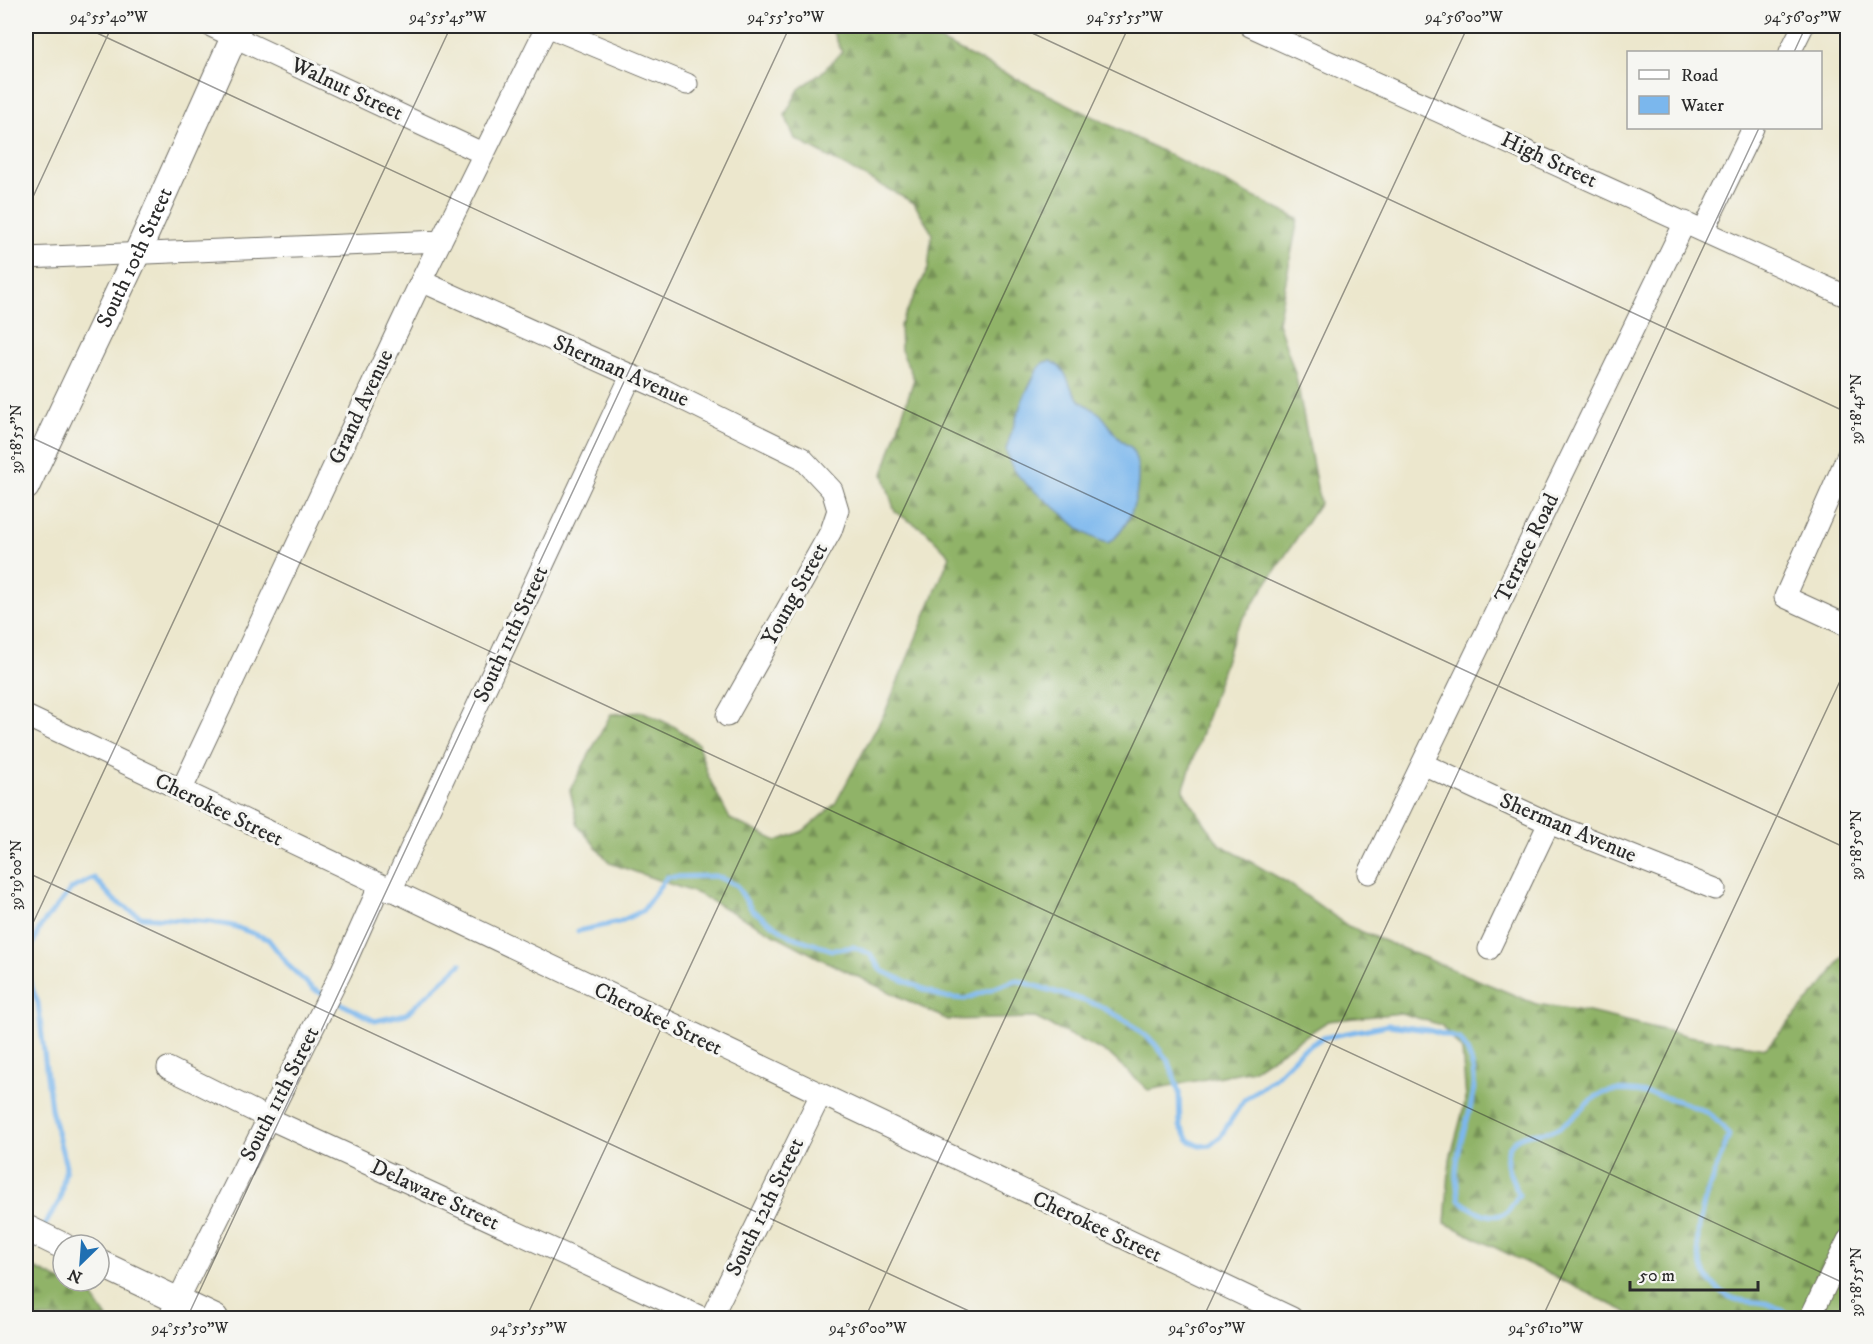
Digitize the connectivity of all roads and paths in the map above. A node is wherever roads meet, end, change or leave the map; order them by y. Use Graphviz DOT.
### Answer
graph roads {
  1 [pos="211,26"];
  2 [pos="547,26"];
  3 [pos="1250,26"];
  4 [pos="1803,26"];
  5 [pos="237,31"];
  6 [pos="1790,51"];
  7 [pos="687,84"];
  8 [pos="1752,129"];
  9 [pos="482,153"];
  10 [pos="1694,227"];
  11 [pos="441,241"];
  12 [pos="138,251"];
  13 [pos="26,258"];
  14 [pos="421,281"];
  15 [pos="1848,297"];
  16 [pos="631,376"];
  17 [pos="1848,455"];
  18 [pos="816,472"];
  19 [pos="26,487"];
  20 [pos="1848,626"];
  21 [pos="26,716"];
  22 [pos="727,716"];
  23 [pos="1423,764"];
  24 [pos="181,791"];
  25 [pos="1549,823"];
  26 [pos="1369,873"];
  27 [pos="385,889"];
  28 [pos="1715,889"];
  29 [pos="1489,949"];
  30 [pos="168,1068"];
  31 [pos="820,1096"];
  32 [pos="268,1118"];
  33 [pos="26,1229"];
  34 [pos="51,1240"];
  35 [pos="1848,1240"];
  36 [pos="111,1271"];
  37 [pos="174,1310"];
  38 [pos="1263,1313"];
  39 [pos="1813,1313"];
  40 [pos="215,1318"];
  41 [pos="703,1318"];
  42 [pos="711,1318"];
  43 [pos="1292,1318"];
  1 -- 5 [label="street, Walnut Street"];
  2 -- 7 [label="street"];
  2 -- 9 [label="street, Grand Avenue"];
  3 -- 10 [label="street, High Street"];
  4 -- 6 [label="street"];
  5 -- 9 [label="street, Walnut Street"];
  5 -- 12 [label="street, South 10th Street"];
  8 -- 10 [label="street, Terrace Road"];
  9 -- 11 [label="street, Grand Avenue"];
  10 -- 15 [label="street, High Street"];
  10 -- 23 [label="street, Terrace Road"];
  11 -- 12 [label="street"];
  11 -- 14 [label="street, Grand Avenue"];
  12 -- 13 [label="street"];
  12 -- 19 [label="street, South 10th Street"];
  14 -- 16 [label="street, Sherman Avenue"];
  14 -- 24 [label="street, Grand Avenue"];
  16 -- 18 [label="street, Sherman Avenue"];
  16 -- 27 [label="street, South 11th Street"];
  17 -- 20 [label="street"];
  18 -- 22 [label="street, Young Street"];
  21 -- 24 [label="street, Cherokee Street"];
  23 -- 25 [label="street, Sherman Avenue"];
  23 -- 26 [label="street, Terrace Road"];
  24 -- 27 [label="street, Cherokee Street"];
  25 -- 28 [label="street, Sherman Avenue"];
  25 -- 29 [label="street"];
  27 -- 31 [label="street, Cherokee Street"];
  27 -- 32 [label="street, South 11th Street"];
  30 -- 32 [label="street, Delaware Street"];
  31 -- 38 [label="street, Cherokee Street"];
  31 -- 42 [label="street, South 12th Street"];
  32 -- 37 [label="street, South 11th Street"];
  32 -- 41 [label="street, Delaware Street"];
  33 -- 34 [label="street"];
  35 -- 39 [label="street"];
  36 -- 37 [label="street"];
  37 -- 40 [label="street"];
  38 -- 43 [label="street, Cherokee Street"];
}
